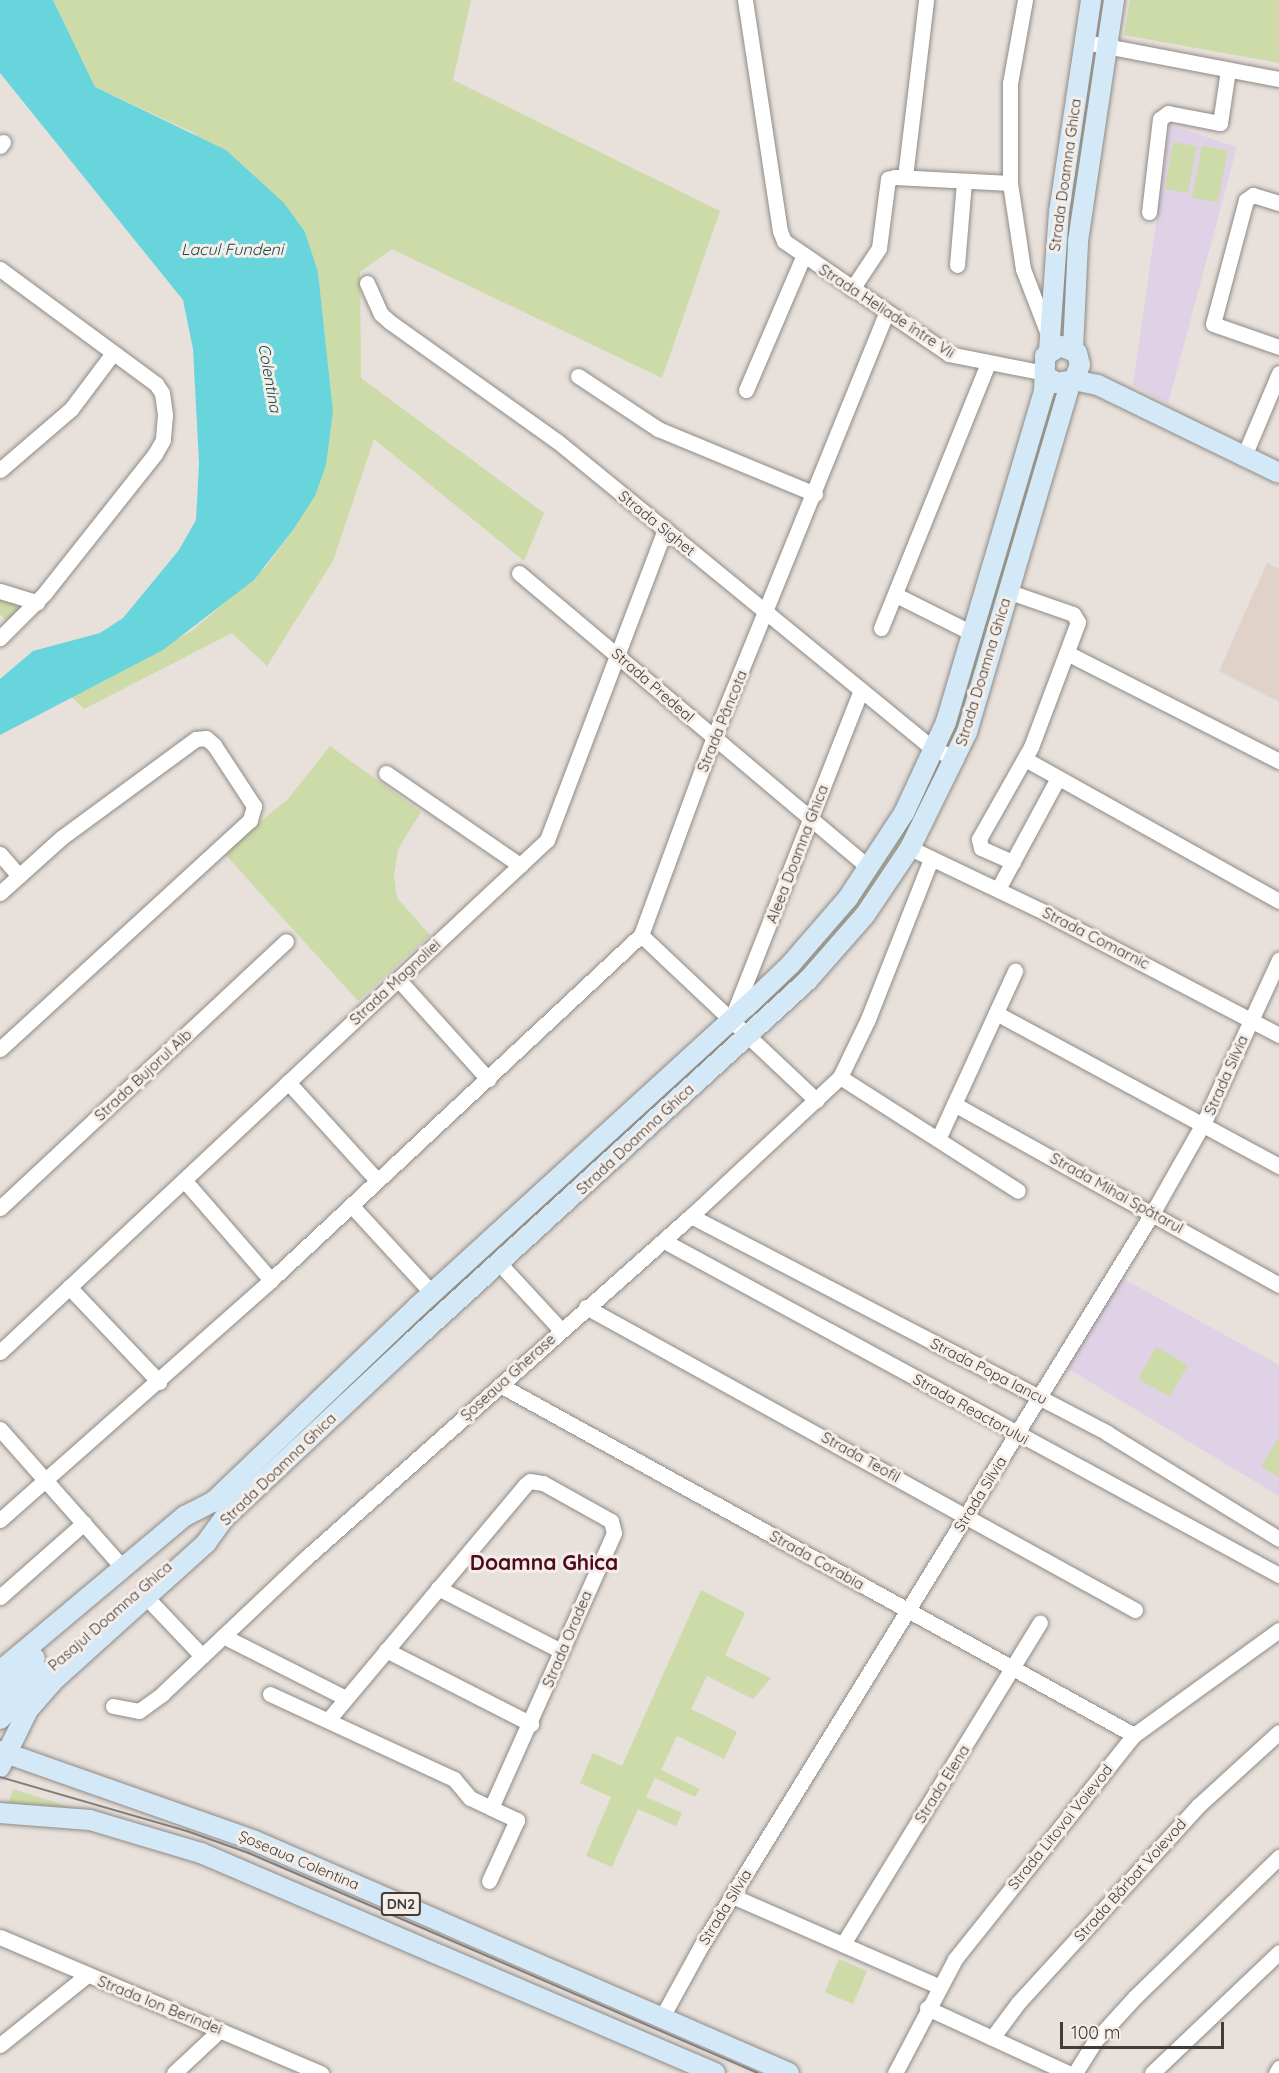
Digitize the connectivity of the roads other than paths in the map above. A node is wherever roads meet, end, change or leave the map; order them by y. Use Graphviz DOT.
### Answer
graph roads {
  1 [pos="745,0"];
  2 [pos="926,0"];
  3 [pos="1025,0"];
  4 [pos="1091,0"];
  5 [pos="1114,0"];
  6 [pos="1085,42"];
  7 [pos="1107,46"];
  8 [pos="1228,70"];
  9 [pos="1279,79"];
  10 [pos="905,177"];
  11 [pos="964,180"];
  12 [pos="1010,183"];
  13 [pos="1279,203"];
  14 [pos="1149,212"];
  15 [pos="803,257"];
  16 [pos="957,265"];
  17 [pos="0,269"];
  18 [pos="367,283"];
  19 [pos="852,290"];
  20 [pos="886,313"];
  21 [pos="1048,342"];
  22 [pos="1279,347"];
  23 [pos="113,352"];
  24 [pos="988,363"];
  25 [pos="1074,369"];
  26 [pos="1279,373"];
  27 [pos="1045,374"];
  28 [pos="578,376"];
  29 [pos="746,390"];
  30 [pos="1244,456"];
  31 [pos="0,470"];
  32 [pos="1279,473"];
  33 [pos="1019,477"];
  34 [pos="1039,483"];
  35 [pos="815,494"];
  36 [pos="665,529"];
  37 [pos="519,573"];
  38 [pos="0,591"];
  39 [pos="1007,591"];
  40 [pos="896,595"];
  41 [pos="37,602"];
  42 [pos="766,612"];
  43 [pos="881,628"];
  44 [pos="2,633"];
  45 [pos="974,634"];
  46 [pos="1067,652"];
  47 [pos="617,653"];
  48 [pos="861,690"];
  49 [pos="714,737"];
  50 [pos="935,749"];
  51 [pos="1025,759"];
  52 [pos="955,760"];
  53 [pos="1279,761"];
  54 [pos="386,772"];
  55 [pos="1058,778"];
  56 [pos="811,819"];
  57 [pos="910,848"];
  58 [pos="0,854"];
  59 [pos="931,859"];
  60 [pos="1013,862"];
  61 [pos="520,865"];
  62 [pos="869,868"];
  63 [pos="19,876"];
  64 [pos="998,889"];
  65 [pos="0,893"];
  66 [pos="1279,901"];
  67 [pos="641,934"];
  68 [pos="286,941"];
  69 [pos="1279,960"];
  70 [pos="1015,971"];
  71 [pos="398,979"];
  72 [pos="996,1013"];
  73 [pos="732,1018"];
  74 [pos="1251,1018"];
  75 [pos="749,1034"];
  76 [pos="1279,1035"];
  77 [pos="0,1049"];
  78 [pos="840,1077"];
  79 [pos="488,1079"];
  80 [pos="288,1082"];
  81 [pos="816,1100"];
  82 [pos="954,1104"];
  83 [pos="1204,1122"];
  84 [pos="939,1137"];
  85 [pos="1279,1166"];
  86 [pos="183,1180"];
  87 [pos="377,1180"];
  88 [pos="1018,1191"];
  89 [pos="351,1205"];
  90 [pos="0,1208"];
  91 [pos="1153,1212"];
  92 [pos="691,1216"];
  93 [pos="664,1241"];
  94 [pos="500,1264"];
  95 [pos="271,1280"];
  96 [pos="1279,1285"];
  97 [pos="69,1287"];
  98 [pos="432,1293"];
  99 [pos="586,1308"];
  100 [pos="561,1330"];
  101 [pos="0,1352"];
  102 [pos="159,1382"];
  103 [pos="500,1385"];
  104 [pos="1040,1397"];
  105 [pos="1,1430"];
  106 [pos="1017,1435"];
  107 [pos="46,1481"];
  108 [pos="219,1510"];
  109 [pos="967,1515"];
  110 [pos="0,1520"];
  111 [pos="84,1523"];
  112 [pos="1279,1539"];
  113 [pos="122,1568"];
  114 [pos="1279,1575"];
  115 [pos="438,1588"];
  116 [pos="0,1597"];
  117 [pos="147,1598"];
  118 [pos="908,1610"];
  119 [pos="1135,1610"];
  120 [pos="1041,1623"];
  121 [pos="1279,1630"];
  122 [pos="223,1636"];
  123 [pos="66,1641"];
  124 [pos="386,1650"];
  125 [pos="561,1651"];
  126 [pos="202,1656"];
  127 [pos="1013,1667"];
  128 [pos="0,1671"];
  129 [pos="0,1694"];
  130 [pos="270,1694"];
  131 [pos="344,1697"];
  132 [pos="113,1706"];
  133 [pos="0,1719"];
  134 [pos="328,1720"];
  135 [pos="531,1724"];
  136 [pos="1279,1732"];
  137 [pos="1134,1735"];
  138 [pos="2,1757"];
  139 [pos="491,1808"];
  140 [pos="0,1813"];
  141 [pos="1279,1857"];
  142 [pos="489,1881"];
  143 [pos="732,1896"];
  144 [pos="0,1937"];
  145 [pos="843,1944"];
  146 [pos="1279,1952"];
  147 [pos="87,1975"];
  148 [pos="938,1986"];
  149 [pos="927,2008"];
  150 [pos="662,2017"];
  151 [pos="220,2030"];
  152 [pos="992,2038"];
  153 [pos="0,2045"];
  154 [pos="1279,2068"];
  155 [pos="174,2073"];
  156 [pos="321,2073"];
  157 [pos="715,2073"];
  158 [pos="789,2073"];
  159 [pos="895,2073"];
  160 [pos="1068,2073"];
  161 [pos="1075,2073"];
  162 [pos="1152,2073"];
  163 [pos="1276,2073"];
  1 -- 15 [label="street"];
  2 -- 10 [label="street"];
  3 -- 12 [label="street"];
  4 -- 6 [label="main road, Strada Doamna Ghica"];
  5 -- 7 [label="main road, Strada Doamna Ghica"];
  6 -- 7 [label="street"];
  6 -- 21 [label="main road, Strada Doamna Ghica"];
  7 -- 8 [label="street"];
  7 -- 25 [label="main road, Strada Doamna Ghica"];
  8 -- 9 [label="street"];
  8 -- 14 [label="street"];
  10 -- 11 [label="street"];
  10 -- 19 [label="street"];
  11 -- 12 [label="street"];
  11 -- 16 [label="street"];
  12 -- 21 [label="street"];
  13 -- 22 [label="street"];
  15 -- 19 [label="street, Strada Heliade între Vii"];
  15 -- 29 [label="street, Strada Heliade între Vii"];
  17 -- 23 [label="street"];
  18 -- 36 [label="street, Strada Sighet"];
  19 -- 20 [label="street, Strada Heliade între Vii"];
  20 -- 24 [label="street, Strada Heliade între Vii"];
  20 -- 35 [label="street, Strada Pâncota"];
  21 -- 25 [label="main road"];
  21 -- 27 [label="main road, Strada Doamna Ghica"];
  23 -- 31 [label="street"];
  23 -- 41 [label="street"];
  24 -- 27 [label="street, Strada Heliade între Vii"];
  24 -- 40 [label="street"];
  25 -- 27 [label="main road"];
  25 -- 30 [label="main road"];
  25 -- 34 [label="main road, Strada Doamna Ghica"];
  26 -- 30 [label="street"];
  27 -- 33 [label="main road, Strada Doamna Ghica"];
  28 -- 35 [label="street"];
  30 -- 32 [label="main road"];
  33 -- 34 [label="main road"];
  33 -- 45 [label="main road, Strada Doamna Ghica"];
  34 -- 39 [label="main road, Strada Doamna Ghica"];
  35 -- 42 [label="street, Strada Pâncota"];
  36 -- 42 [label="street, Strada Sighet"];
  36 -- 47 [label="street, Strada Magnoliei"];
  37 -- 47 [label="street, Strada Predeal"];
  38 -- 41 [label="street"];
  39 -- 46 [label="street"];
  39 -- 52 [label="main road, Strada Doamna Ghica"];
  40 -- 43 [label="street"];
  40 -- 45 [label="street"];
  41 -- 44 [label="street"];
  42 -- 48 [label="street, Strada Sighet"];
  42 -- 49 [label="street, Strada Pâncota"];
  45 -- 50 [label="main road, Strada Doamna Ghica"];
  46 -- 51 [label="street"];
  46 -- 53 [label="street"];
  47 -- 49 [label="street, Strada Predeal"];
  47 -- 61 [label="street, Strada Magnoliei"];
  48 -- 50 [label="street, Strada Sighet"];
  48 -- 56 [label="street, Aleea Doamna Ghica"];
  49 -- 56 [label="street, Strada Predeal"];
  49 -- 67 [label="street, Strada Pâncota"];
  50 -- 52 [label="street, Strada Sighet"];
  50 -- 62 [label="main road, Strada Doamna Ghica"];
  51 -- 55 [label="street"];
  51 -- 60 [label="street"];
  52 -- 57 [label="main road, Strada Doamna Ghica"];
  54 -- 61 [label="street"];
  55 -- 60 [label="street"];
  55 -- 66 [label="street"];
  56 -- 62 [label="street, Strada Predeal"];
  56 -- 73 [label="street, Aleea Doamna Ghica"];
  57 -- 59 [label="street, Strada Comarnic"];
  57 -- 75 [label="main road, Strada Doamna Ghica"];
  58 -- 63 [label="street"];
  59 -- 64 [label="street, Strada Comarnic"];
  59 -- 78 [label="street, Șoseaua Gherase"];
  60 -- 64 [label="street"];
  61 -- 71 [label="street, Strada Magnoliei"];
  62 -- 73 [label="main road, Strada Doamna Ghica"];
  63 -- 65 [label="street"];
  63 -- 77 [label="street"];
  64 -- 74 [label="street, Strada Comarnic"];
  67 -- 73 [label="street"];
  67 -- 79 [label="street, Strada Pâncota"];
  68 -- 90 [label="street, Strada Bujorul Alb"];
  69 -- 74 [label="street, Strada Silvia"];
  70 -- 72 [label="street"];
  71 -- 79 [label="street"];
  71 -- 80 [label="street, Strada Magnoliei"];
  72 -- 82 [label="street"];
  72 -- 83 [label="street"];
  73 -- 75 [label="street"];
  73 -- 98 [label="main road, Strada Doamna Ghica"];
  74 -- 76 [label="street, Strada Comarnic"];
  74 -- 83 [label="street, Strada Silvia"];
  75 -- 81 [label="street"];
  75 -- 94 [label="main road, Strada Doamna Ghica"];
  78 -- 81 [label="street, Șoseaua Gherase"];
  78 -- 84 [label="street"];
  79 -- 87 [label="street, Strada Pâncota"];
  80 -- 86 [label="street, Strada Magnoliei"];
  80 -- 87 [label="street"];
  81 -- 92 [label="street, Șoseaua Gherase"];
  82 -- 84 [label="street"];
  82 -- 91 [label="street, Strada Mihai Spătarul"];
  83 -- 85 [label="street"];
  83 -- 91 [label="street, Strada Silvia"];
  84 -- 88 [label="street"];
  86 -- 95 [label="street"];
  86 -- 97 [label="street, Strada Magnoliei"];
  87 -- 89 [label="street, Strada Pâncota"];
  89 -- 95 [label="street, Strada Pâncota"];
  89 -- 98 [label="street"];
  91 -- 96 [label="street, Strada Mihai Spătarul"];
  91 -- 104 [label="street, Strada Silvia"];
  92 -- 93 [label="street, Șoseaua Gherase"];
  92 -- 104 [label="street, Strada Popa Iancu"];
  93 -- 99 [label="street, Șoseaua Gherase"];
  93 -- 106 [label="street, Strada Reactorului"];
  94 -- 100 [label="street"];
  94 -- 108 [label="main road, Strada Doamna Ghica"];
  95 -- 102 [label="street, Strada Pâncota"];
  97 -- 101 [label="street, Strada Magnoliei"];
  97 -- 102 [label="street"];
  98 -- 108 [label="main road, Strada Doamna Ghica"];
  99 -- 100 [label="street, Șoseaua Gherase"];
  99 -- 109 [label="street, Strada Teofil"];
  100 -- 103 [label="street, Șoseaua Gherase"];
  102 -- 107 [label="street, Strada Pâncota"];
  103 -- 118 [label="street, Strada Corabia"];
  103 -- 122 [label="street, Șoseaua Gherase"];
  104 -- 106 [label="street, Strada Silvia"];
  104 -- 112 [label="street, Strada Popa Iancu"];
  105 -- 107 [label="street"];
  106 -- 109 [label="street, Strada Silvia"];
  106 -- 114 [label="street, Strada Reactorului"];
  107 -- 110 [label="street, Strada Pâncota"];
  107 -- 111 [label="street"];
  108 -- 113 [label="main road, Strada Doamna Ghica"];
  108 -- 117 [label="main road, Strada Doamna Ghica"];
  108 -- 123 [label="main road, Pasajul Doamna Ghica"];
  109 -- 118 [label="street, Strada Silvia"];
  109 -- 119 [label="street, Strada Teofil"];
  111 -- 113 [label="street"];
  111 -- 116 [label="street"];
  113 -- 128 [label="main road, Strada Doamna Ghica"];
  115 -- 124 [label="street, Strada Oradea"];
  115 -- 125 [label="street"];
  115 -- 125 [label="street, Strada Oradea"];
  117 -- 126 [label="street"];
  117 -- 138 [label="main road, Strada Doamna Ghica"];
  118 -- 127 [label="street, Strada Corabia"];
  118 -- 143 [label="street, Strada Silvia"];
  120 -- 127 [label="street, Strada Elena"];
  121 -- 137 [label="street, Strada Litovoi Voievod"];
  122 -- 126 [label="street, Șoseaua Gherase"];
  122 -- 131 [label="street"];
  123 -- 129 [label="main road, Pasajul Doamna Ghica"];
  123 -- 133 [label="main road, Pasajul Doamna Ghica"];
  124 -- 131 [label="street, Strada Oradea"];
  124 -- 135 [label="street"];
  125 -- 135 [label="street, Strada Oradea"];
  126 -- 132 [label="street, Șoseaua Gherase"];
  127 -- 137 [label="street, Strada Corabia"];
  127 -- 145 [label="street, Strada Elena"];
  130 -- 134 [label="street"];
  131 -- 134 [label="street, Strada Oradea"];
  134 -- 139 [label="street"];
  135 -- 139 [label="street, Strada Oradea"];
  136 -- 152 [label="street, Strada Bărbat Voievod"];
  137 -- 148 [label="street, Strada Litovoi Voievod"];
  138 -- 150 [label="main road, Șoseaua Colentina / DN2"];
  139 -- 142 [label="street"];
  140 -- 157 [label="main road, Șoseaua Colentina / DN2"];
  141 -- 161 [label="street"];
  143 -- 145 [label="street"];
  143 -- 150 [label="street, Strada Silvia"];
  144 -- 147 [label="street, Strada Ion Berindei"];
  145 -- 148 [label="street"];
  146 -- 162 [label="street"];
  147 -- 151 [label="street, Strada Ion Berindei"];
  147 -- 153 [label="street"];
  148 -- 149 [label="street, Strada Litovoi Voievod"];
  149 -- 152 [label="street"];
  149 -- 159 [label="street, Strada Litovoi Voievod"];
  150 -- 158 [label="main road, Șoseaua Colentina / DN2"];
  151 -- 155 [label="street"];
  151 -- 156 [label="street, Strada Ion Berindei"];
  152 -- 160 [label="street"];
  154 -- 163 [label="street"];
}
